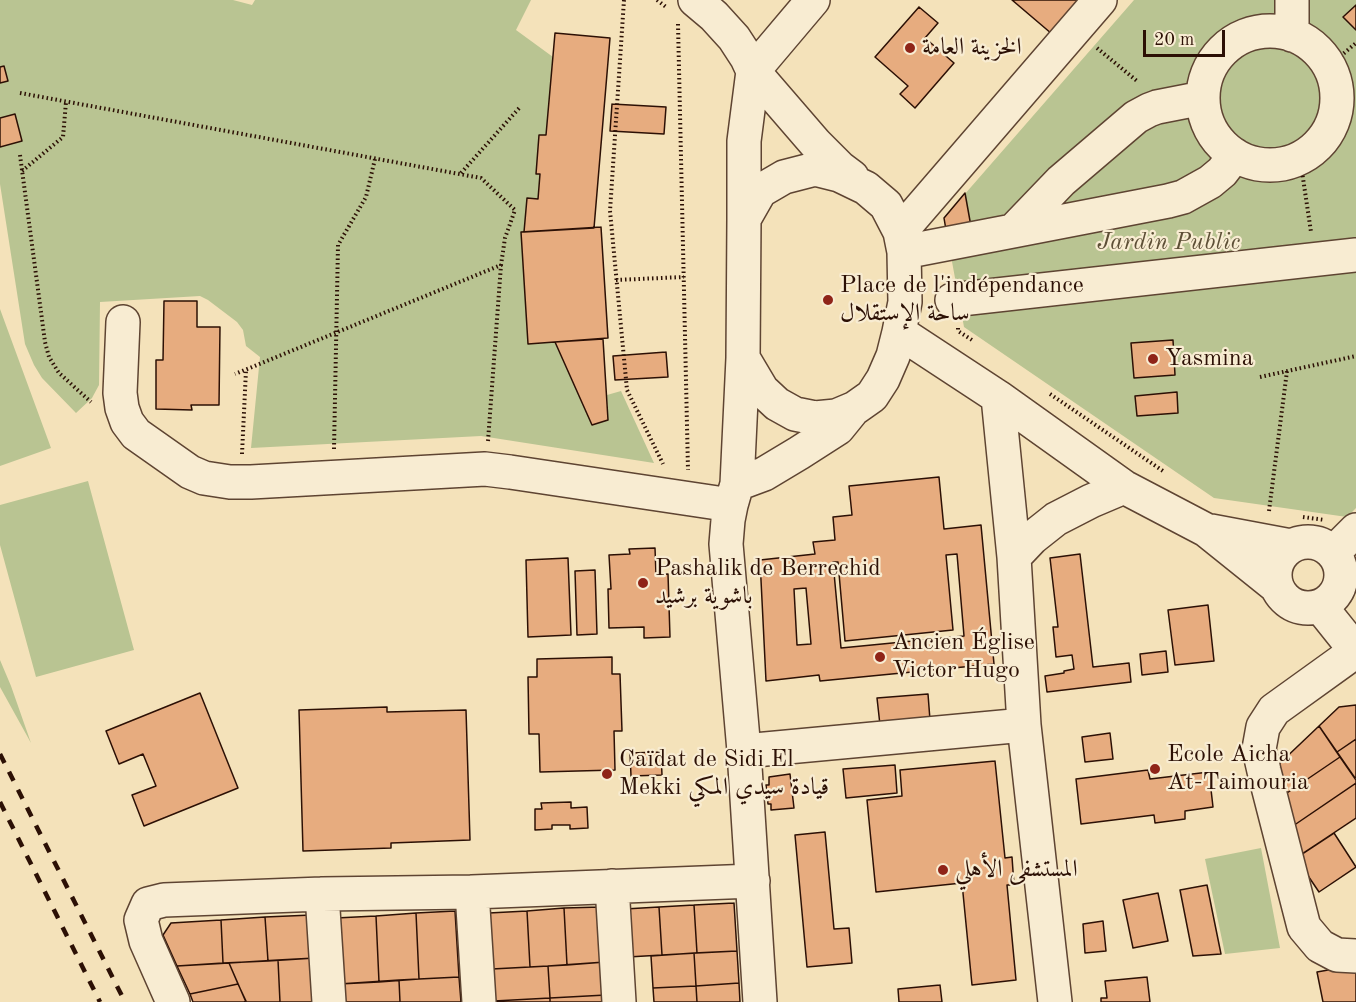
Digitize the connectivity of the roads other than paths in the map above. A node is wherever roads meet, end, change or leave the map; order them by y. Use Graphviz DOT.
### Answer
graph roads {
  1 [pos="735,0"];
  2 [pos="813,0"];
  3 [pos="1100,0"];
  4 [pos="1292,0"];
  5 [pos="681,10"];
  6 [pos="1292,35"];
  7 [pos="734,38"];
  8 [pos="753,71"];
  9 [pos="1203,98"];
  10 [pos="1341,137"];
  11 [pos="1235,155"];
  12 [pos="866,188"];
  13 [pos="744,219"];
  14 [pos="1013,231"];
  15 [pos="902,242"];
  16 [pos="1356,255"];
  17 [pos="952,300"];
  18 [pos="123,322"];
  19 [pos="899,332"];
  20 [pos="743,358"];
  21 [pos="998,397"];
  22 [pos="855,408"];
  23 [pos="1124,487"];
  24 [pos="734,495"];
  25 [pos="1206,530"];
  26 [pos="1356,530"];
  27 [pos="1291,546"];
  28 [pos="1014,557"];
  29 [pos="1343,558"];
  30 [pos="1277,587"];
  31 [pos="1320,606"];
  32 [pos="1356,651"];
  33 [pos="1024,725"];
  34 [pos="744,751"];
  35 [pos="753,881"];
  36 [pos="612,886"];
  37 [pos="472,892"];
  38 [pos="322,894"];
  39 [pos="1356,956"];
  40 [pos="174,1002"];
  41 [pos="329,1002"];
  42 [pos="479,1002"];
  43 [pos="619,1002"];
  44 [pos="760,1002"];
  45 [pos="1055,1002"];
  1 -- 7 [label="street"];
  2 -- 8 [label="street"];
  3 -- 15 [label="street"];
  4 -- 6 [label="street"];
  5 -- 7 [label="street"];
  6 -- 9 [label="street"];
  6 -- 10 [label="street"];
  7 -- 8 [label="street"];
  8 -- 12 [label="street"];
  8 -- 13 [label="street"];
  9 -- 11 [label="street"];
  9 -- 14 [label="street"];
  10 -- 11 [label="street"];
  11 -- 14 [label="street"];
  12 -- 13 [label="street"];
  12 -- 15 [label="street"];
  13 -- 20 [label="street"];
  14 -- 15 [label="street"];
  15 -- 19 [label="street"];
  16 -- 17 [label="street"];
  18 -- 24 [label="street"];
  19 -- 21 [label="street"];
  19 -- 22 [label="street"];
  20 -- 22 [label="street"];
  20 -- 24 [label="street"];
  21 -- 23 [label="street"];
  21 -- 28 [label="street"];
  22 -- 24 [label="street"];
  23 -- 25 [label="street"];
  23 -- 28 [label="street"];
  24 -- 34 [label="street"];
  25 -- 27 [label="street"];
  25 -- 30 [label="street"];
  26 -- 29 [label="street"];
  27 -- 29 [label="street"];
  27 -- 30 [label="street"];
  28 -- 33 [label="street"];
  29 -- 31 [label="street"];
  30 -- 31 [label="street"];
  31 -- 32 [label="street"];
  32 -- 39 [label="street"];
  33 -- 34 [label="street"];
  33 -- 45 [label="street"];
  34 -- 35 [label="street"];
  35 -- 36 [label="street"];
  35 -- 44 [label="street"];
  36 -- 37 [label="street"];
  36 -- 43 [label="street"];
  37 -- 38 [label="street"];
  37 -- 42 [label="street"];
  38 -- 40 [label="street"];
  38 -- 41 [label="street"];
}
